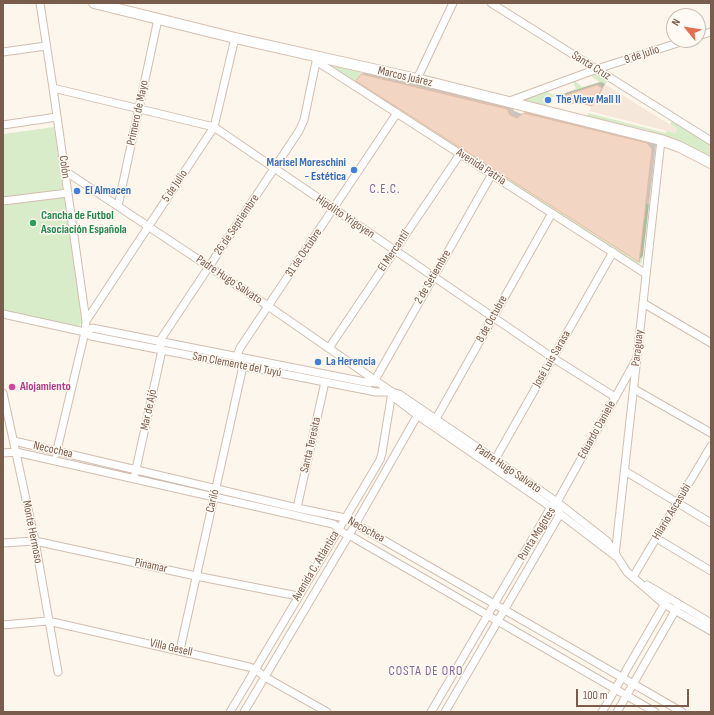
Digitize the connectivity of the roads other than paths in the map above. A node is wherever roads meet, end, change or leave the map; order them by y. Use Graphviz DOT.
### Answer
graph roads {
  1 [pos="40,3"];
  2 [pos="94,3"];
  3 [pos="453,3"];
  4 [pos="491,3"];
  5 [pos="158,19"];
  6 [pos="235,38"];
  7 [pos="46,46"];
  8 [pos="666,47"];
  9 [pos="3,52"];
  10 [pos="317,59"];
  11 [pos="597,69"];
  12 [pos="417,79"];
  13 [pos="53,88"];
  14 [pos="507,102"];
  15 [pos="138,109"];
  16 [pos="397,113"];
  17 [pos="57,117"];
  18 [pos="3,125"];
  19 [pos="214,127"];
  20 [pos="661,140"];
  21 [pos="711,141"];
  22 [pos="460,154"];
  23 [pos="711,163"];
  24 [pos="274,169"];
  25 [pos="65,171"];
  26 [pos="492,174"];
  27 [pos="68,193"];
  28 [pos="3,201"];
  29 [pos="118,206"];
  30 [pos="333,209"];
  31 [pos="552,213"];
  32 [pos="148,227"];
  33 [pos="394,250"];
  34 [pos="613,252"];
  35 [pos="209,267"];
  36 [pos="646,274"];
  37 [pos="433,277"];
  38 [pos="643,303"];
  39 [pos="268,306"];
  40 [pos="3,314"];
  41 [pos="493,317"];
  42 [pos="86,321"];
  43 [pos="85,332"];
  44 [pos="159,342"];
  45 [pos="711,343"];
  46 [pos="329,348"];
  47 [pos="162,350"];
  48 [pos="238,354"];
  49 [pos="637,357"];
  50 [pos="553,358"];
  51 [pos="243,366"];
  52 [pos="375,380"];
  53 [pos="325,382"];
  54 [pos="634,389"];
  55 [pos="376,392"];
  56 [pos="392,392"];
  57 [pos="3,394"];
  58 [pos="615,397"];
  59 [pos="419,412"];
  60 [pos="434,423"];
  61 [pos="711,433"];
  62 [pos="14,441"];
  63 [pos="711,446"];
  64 [pos="56,451"];
  65 [pos="16,452"];
  66 [pos="3,453"];
  67 [pos="54,460"];
  68 [pos="493,463"];
  69 [pos="136,470"];
  70 [pos="625,471"];
  71 [pos="134,479"];
  72 [pos="216,489"];
  73 [pos="214,498"];
  74 [pos="557,502"];
  75 [pos="677,503"];
  76 [pos="551,507"];
  77 [pos="297,508"];
  78 [pos="560,514"];
  79 [pos="345,518"];
  80 [pos="356,523"];
  81 [pos="711,523"];
  82 [pos="339,528"];
  83 [pos="349,535"];
  84 [pos="656,538"];
  85 [pos="34,541"];
  86 [pos="3,543"];
  87 [pos="615,556"];
  88 [pos="711,571"];
  89 [pos="196,576"];
  90 [pos="633,577"];
  91 [pos="298,596"];
  92 [pos="668,598"];
  93 [pos="495,604"];
  94 [pos="664,604"];
  95 [pos="677,607"];
  96 [pos="504,610"];
  97 [pos="488,615"];
  98 [pos="48,620"];
  99 [pos="498,621"];
  100 [pos="711,623"];
  101 [pos="3,625"];
  102 [pos="711,631"];
  103 [pos="180,650"];
  104 [pos="256,669"];
  105 [pos="58,672"];
  106 [pos="265,677"];
  107 [pos="622,678"];
  108 [pos="633,684"];
  109 [pos="615,689"];
  110 [pos="626,696"];
  111 [pos="230,712"];
  112 [pos="244,712"];
  113 [pos="327,712"];
  114 [pos="431,712"];
  115 [pos="445,712"];
  116 [pos="602,712"];
  117 [pos="617,712"];
  118 [pos="655,712"];
  119 [pos="682,712"];
  1 -- 7 [label="street, Colón"];
  2 -- 5 [label="main road, Marcos Juárez"];
  3 -- 12 [label="street"];
  4 -- 11 [label="street, Santa Cruz"];
  5 -- 6 [label="main road, Marcos Juárez"];
  5 -- 15 [label="street, Primero de Mayo"];
  6 -- 10 [label="main road, Marcos Juárez"];
  6 -- 19 [label="street, 5 de Julio"];
  7 -- 9 [label="street"];
  7 -- 13 [label="street, Colón"];
  8 -- 11 [label="street, 9 de Julio"];
  10 -- 12 [label="main road, Marcos Juárez"];
  10 -- 16 [label="street, Avenida Patria"];
  10 -- 24 [label="street, 26 de Septiembre"];
  11 -- 14 [label="street, 9 de Julio"];
  11 -- 21 [label="street, Santa Cruz"];
  12 -- 14 [label="main road, Marcos Juárez"];
  13 -- 15 [label="street, Hipólito Yrigoyen"];
  13 -- 17 [label="street, Colón"];
  14 -- 20 [label="main road, Marcos Juárez"];
  15 -- 19 [label="street, Hipólito Yrigoyen"];
  15 -- 29 [label="street, Primero de Mayo"];
  16 -- 22 [label="street, Avenida Patria"];
  16 -- 30 [label="street, 31 de Octubre"];
  17 -- 18 [label="street"];
  17 -- 25 [label="street, Colón"];
  19 -- 24 [label="street, Hipólito Yrigoyen"];
  19 -- 32 [label="street, 5 de Julio"];
  20 -- 23 [label="main road, Marcos Juárez"];
  20 -- 36 [label="street, Paraguay"];
  22 -- 26 [label="street, Avenida Patria"];
  22 -- 33 [label="street, El Mercantil"];
  24 -- 30 [label="street, Hipólito Yrigoyen"];
  24 -- 35 [label="street, 26 de Septiembre"];
  25 -- 27 [label="street, Colón"];
  25 -- 29 [label="street, Padre Hugo Salvato"];
  26 -- 31 [label="street, Avenida Patria"];
  26 -- 37 [label="street, 2 de Setiembre"];
  27 -- 28 [label="street"];
  27 -- 42 [label="street, Colón"];
  29 -- 32 [label="street, Padre Hugo Salvato"];
  30 -- 33 [label="street, Hipólito Yrigoyen"];
  30 -- 39 [label="street, 31 de Octubre"];
  31 -- 34 [label="street, Avenida Patria"];
  31 -- 41 [label="street, 8 de Octubre"];
  32 -- 35 [label="street, Padre Hugo Salvato"];
  32 -- 42 [label="street, 5 de Julio"];
  33 -- 37 [label="street, Hipólito Yrigoyen"];
  33 -- 46 [label="street, El Mercantil"];
  34 -- 36 [label="street, Avenida Patria"];
  34 -- 50 [label="street, José Luis Sarasa"];
  35 -- 39 [label="street, Padre Hugo Salvato"];
  35 -- 44 [label="street, 26 de Septiembre"];
  36 -- 38 [label="street, Paraguay"];
  37 -- 41 [label="street, Hipólito Yrigoyen"];
  37 -- 52 [label="street, 2 de Setiembre"];
  38 -- 45 [label="street"];
  38 -- 49 [label="street, Paraguay"];
  39 -- 46 [label="street, Padre Hugo Salvato"];
  39 -- 48 [label="street, 31 de Octubre"];
  40 -- 43 [label="street, San Clemente del Tuyú"];
  41 -- 50 [label="street, Hipólito Yrigoyen"];
  41 -- 60 [label="street, 8 de Octubre"];
  42 -- 43 [label="street, Colón"];
  43 -- 44 [label="street, San Clemente del Tuyú"];
  43 -- 47 [label="street, San Clemente del Tuyú"];
  43 -- 64 [label="street, Colón"];
  44 -- 47 [label="street"];
  44 -- 48 [label="street, San Clemente del Tuyú"];
  46 -- 52 [label="street, Padre Hugo Salvato"];
  47 -- 51 [label="street, San Clemente del Tuyú"];
  47 -- 69 [label="street, Mar de Ajó"];
  48 -- 51 [label="street"];
  48 -- 52 [label="street, San Clemente del Tuyú"];
  49 -- 54 [label="street, Paraguay"];
  49 -- 58 [label="street, Eduardo Daniele"];
  50 -- 58 [label="street, Hipólito Yrigoyen"];
  50 -- 68 [label="street, José Luis Sarasa"];
  51 -- 53 [label="street, San Clemente del Tuyú"];
  51 -- 72 [label="street, Cariló"];
  52 -- 55 [label="street"];
  52 -- 56 [label="street, Padre Hugo Salvato"];
  53 -- 55 [label="street, San Clemente del Tuyú"];
  53 -- 77 [label="street, Santa Teresita"];
  54 -- 61 [label="street"];
  54 -- 70 [label="street, Paraguay"];
  55 -- 56 [label="street, San Clemente del Tuyú"];
  56 -- 59 [label="street, Padre Hugo Salvato"];
  56 -- 79 [label="street, Avenida C. Atlántica"];
  57 -- 62 [label="street, Monte Hermoso"];
  58 -- 74 [label="street, Eduardo Daniele"];
  59 -- 60 [label="street, Padre Hugo Salvato"];
  59 -- 80 [label="street, Avenida C. Atlántica"];
  60 -- 68 [label="street, Padre Hugo Salvato"];
  62 -- 64 [label="street, Necochea"];
  62 -- 65 [label="street, Monte Hermoso"];
  63 -- 75 [label="street, Hilario Ascasubi"];
  64 -- 67 [label="street, Colón"];
  64 -- 69 [label="street, Necochea"];
  65 -- 66 [label="street, Necochea"];
  65 -- 67 [label="street, Necochea"];
  65 -- 85 [label="street, Monte Hermoso"];
  67 -- 71 [label="street, Necochea"];
  68 -- 74 [label="street, Padre Hugo Salvato"];
  68 -- 76 [label="street, Padre Hugo Salvato"];
  69 -- 71 [label="street, Mar de Ajó"];
  69 -- 72 [label="street, Necochea"];
  70 -- 75 [label="street"];
  70 -- 87 [label="street, Paraguay"];
  71 -- 73 [label="street, Necochea"];
  72 -- 73 [label="street, Cariló"];
  72 -- 77 [label="street, Necochea"];
  73 -- 82 [label="street, Necochea"];
  73 -- 89 [label="street, Cariló"];
  74 -- 76 [label="street, Punta Mogotes"];
  74 -- 78 [label="street, Punta Mogotes"];
  74 -- 87 [label="street, Padre Hugo Salvato"];
  75 -- 81 [label="street"];
  75 -- 84 [label="street, Hilario Ascasubi"];
  76 -- 78 [label="street, Padre Hugo Salvato"];
  76 -- 93 [label="street, Punta Mogotes"];
  77 -- 79 [label="street, Necochea"];
  78 -- 87 [label="street, Padre Hugo Salvato"];
  78 -- 96 [label="street, Punta Mogotes"];
  79 -- 80 [label="street, Necochea"];
  79 -- 82 [label="street, Avenida C. Atlántica"];
  80 -- 83 [label="street, Avenida C. Atlántica"];
  80 -- 93 [label="street, Necochea"];
  82 -- 83 [label="street, Necochea"];
  82 -- 91 [label="street, Avenida C. Atlántica"];
  83 -- 97 [label="street, Necochea"];
  83 -- 106 [label="street, Avenida C. Atlántica"];
  84 -- 88 [label="street"];
  84 -- 90 [label="street, Hilario Ascasubi"];
  85 -- 86 [label="street, Pinamar"];
  85 -- 89 [label="street, Pinamar"];
  85 -- 98 [label="street, Monte Hermoso"];
  87 -- 90 [label="street, Padre Hugo Salvato"];
  89 -- 91 [label="street, Pinamar"];
  89 -- 103 [label="street, Cariló"];
  90 -- 92 [label="street, Padre Hugo Salvato"];
  90 -- 94 [label="street, Padre Hugo Salvato"];
  91 -- 104 [label="street, Avenida C. Atlántica"];
  92 -- 94 [label="street"];
  92 -- 95 [label="street, Padre Hugo Salvato"];
  93 -- 96 [label="street, Necochea"];
  93 -- 97 [label="street, Punta Mogotes"];
  94 -- 95 [label="street, Padre Hugo Salvato"];
  94 -- 107 [label="street"];
  95 -- 100 [label="street, Padre Hugo Salvato"];
  95 -- 102 [label="street, Padre Hugo Salvato"];
  95 -- 108 [label="street"];
  96 -- 99 [label="street, Punta Mogotes"];
  96 -- 107 [label="street, Necochea"];
  97 -- 99 [label="street, Necochea"];
  97 -- 114 [label="street, Punta Mogotes"];
  98 -- 101 [label="street, Villa Gesell"];
  98 -- 103 [label="street, Villa Gesell"];
  98 -- 105 [label="street, Monte Hermoso"];
  99 -- 109 [label="street, Necochea"];
  99 -- 115 [label="street, Punta Mogotes"];
  103 -- 104 [label="street, Villa Gesell"];
  104 -- 106 [label="street, Villa Gesell"];
  104 -- 111 [label="street, Avenida C. Atlántica"];
  106 -- 112 [label="street, Avenida C. Atlántica"];
  106 -- 113 [label="street, Villa Gesell"];
  107 -- 108 [label="street, Necochea"];
  107 -- 109 [label="street"];
  108 -- 110 [label="street"];
  108 -- 119 [label="street, Necochea"];
  109 -- 110 [label="street, Necochea"];
  109 -- 116 [label="street"];
  110 -- 117 [label="street"];
  110 -- 118 [label="street, Necochea"];
}
